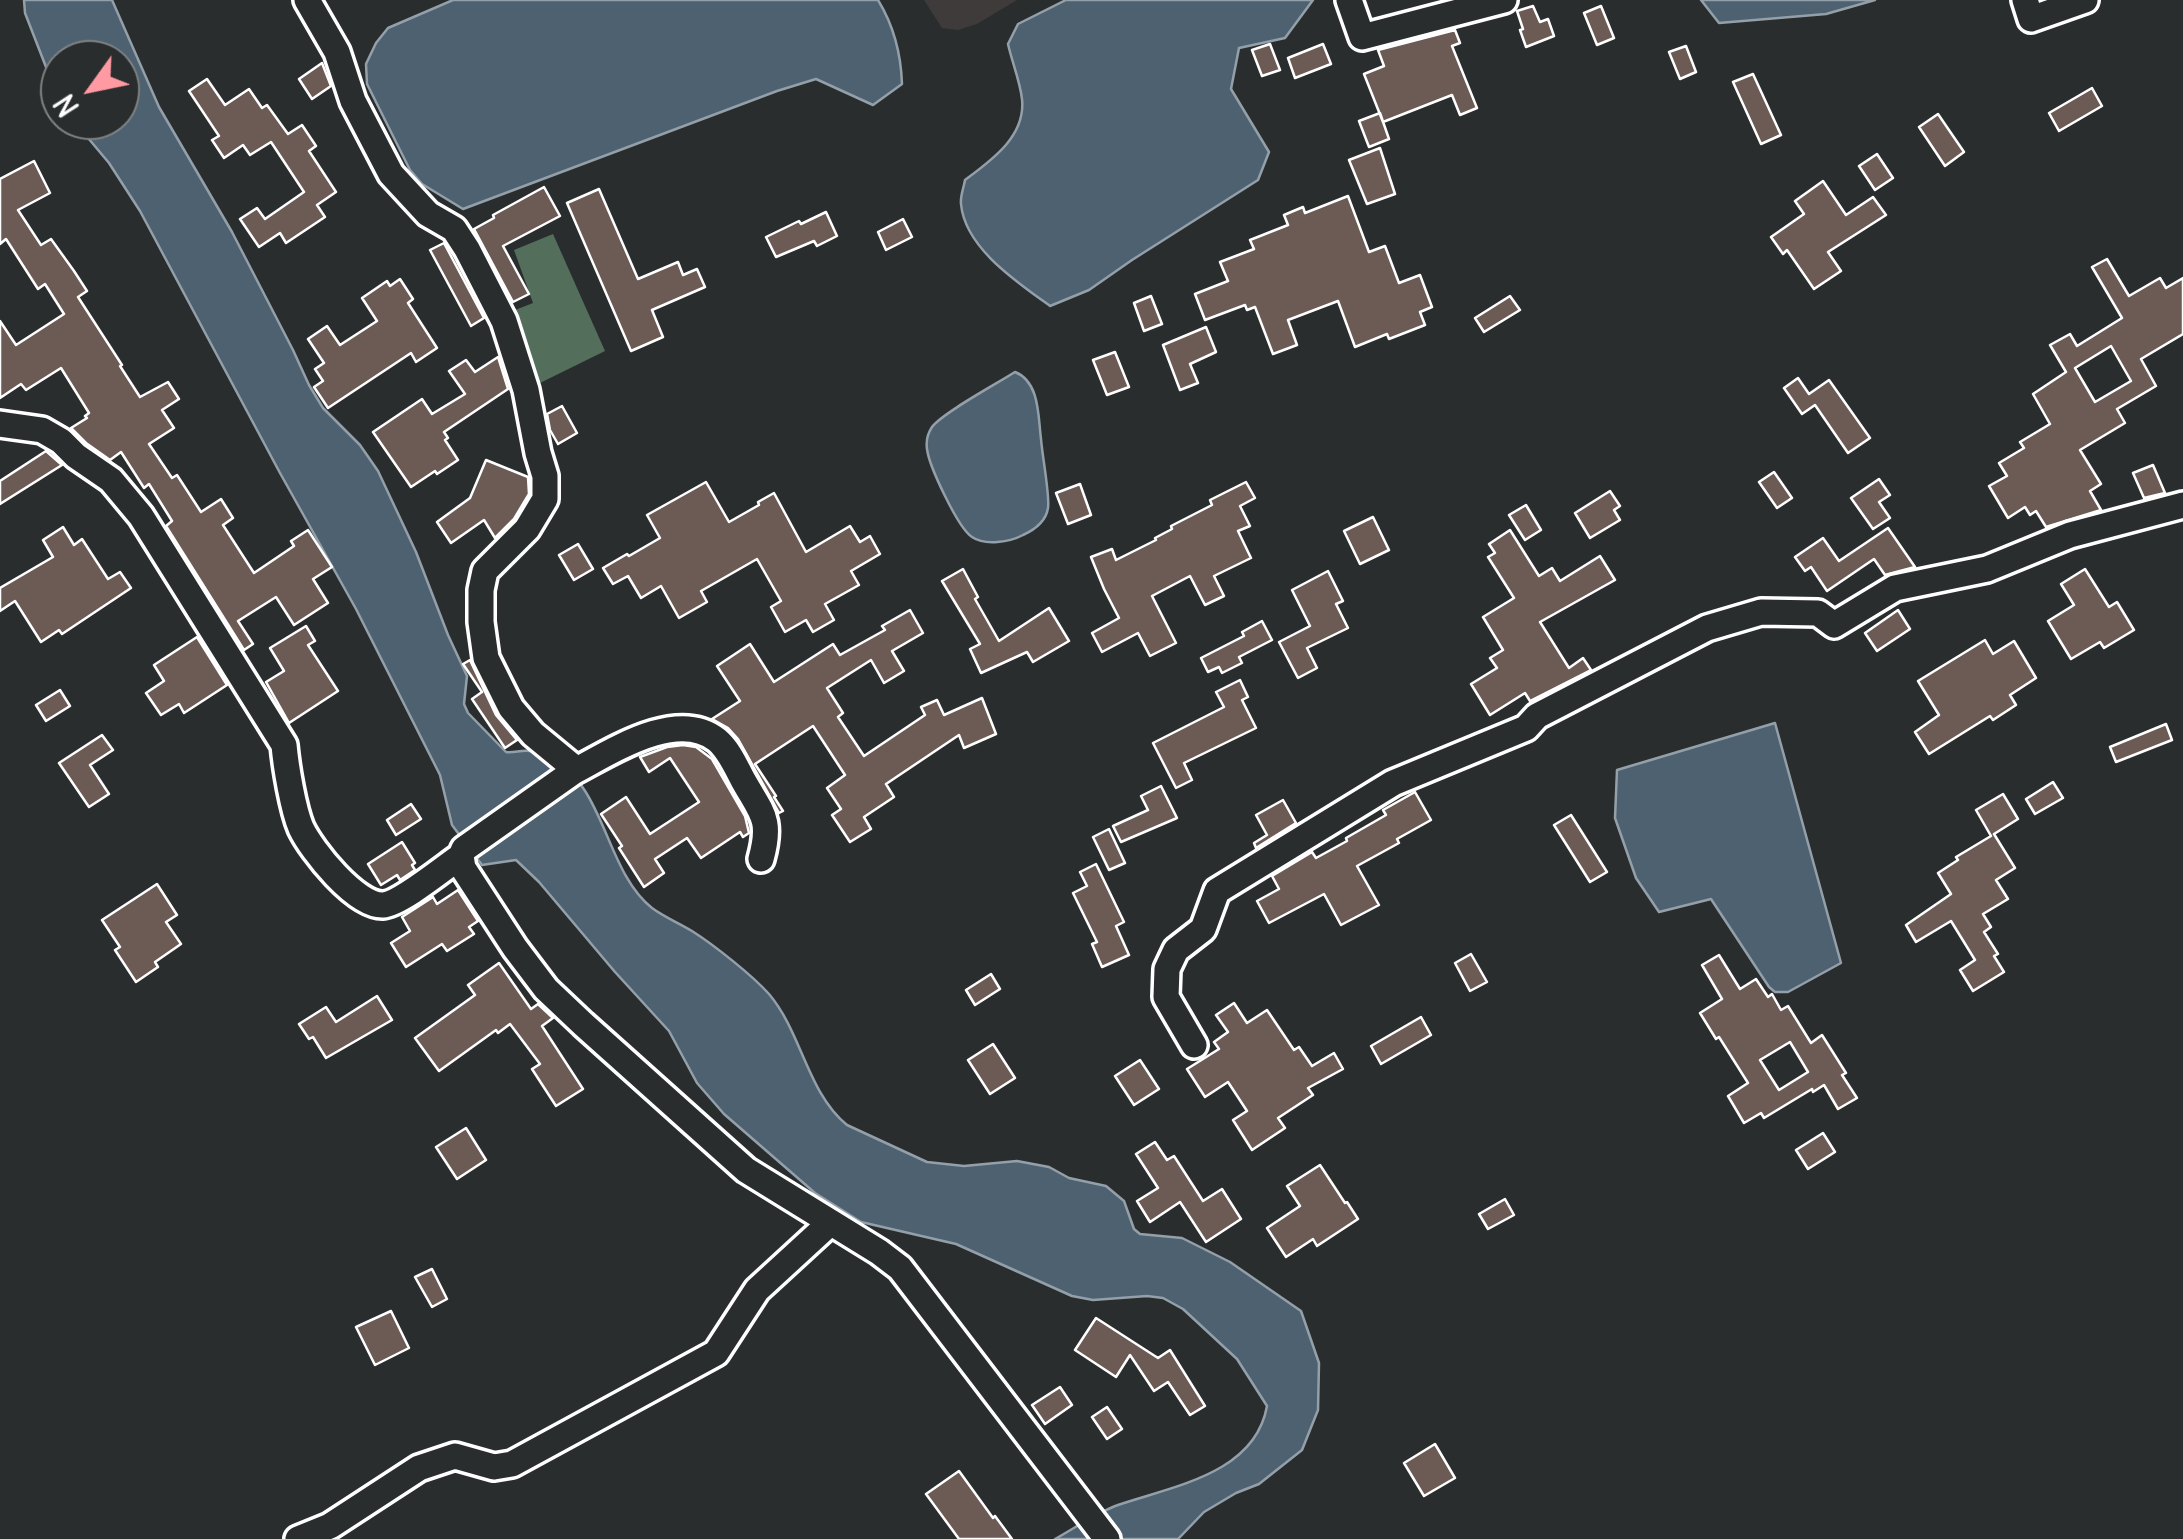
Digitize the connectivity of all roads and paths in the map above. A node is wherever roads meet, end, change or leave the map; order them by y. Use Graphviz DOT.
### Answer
graph roads {
  1 [pos="307,0"];
  2 [pos="1349,0"];
  3 [pos="1504,0"];
  4 [pos="2025,0"];
  5 [pos="2086,0"];
  6 [pos="0,424"];
  7 [pos="2183,505"];
  8 [pos="572,772"];
  9 [pos="463,852"];
  10 [pos="760,859"];
  11 [pos="1194,1045"];
  12 [pos="830,1222"];
  13 [pos="298,1539"];
  14 [pos="1107,1539"];
  1 -- 8 [label="street"];
  2 -- 3 [label="street"];
  4 -- 5 [label="street"];
  6 -- 9 [label="street"];
  7 -- 11 [label="street"];
  8 -- 9 [label="street"];
  8 -- 10 [label="street"];
  9 -- 12 [label="street"];
  12 -- 13 [label="street"];
  12 -- 14 [label="street"];
}
